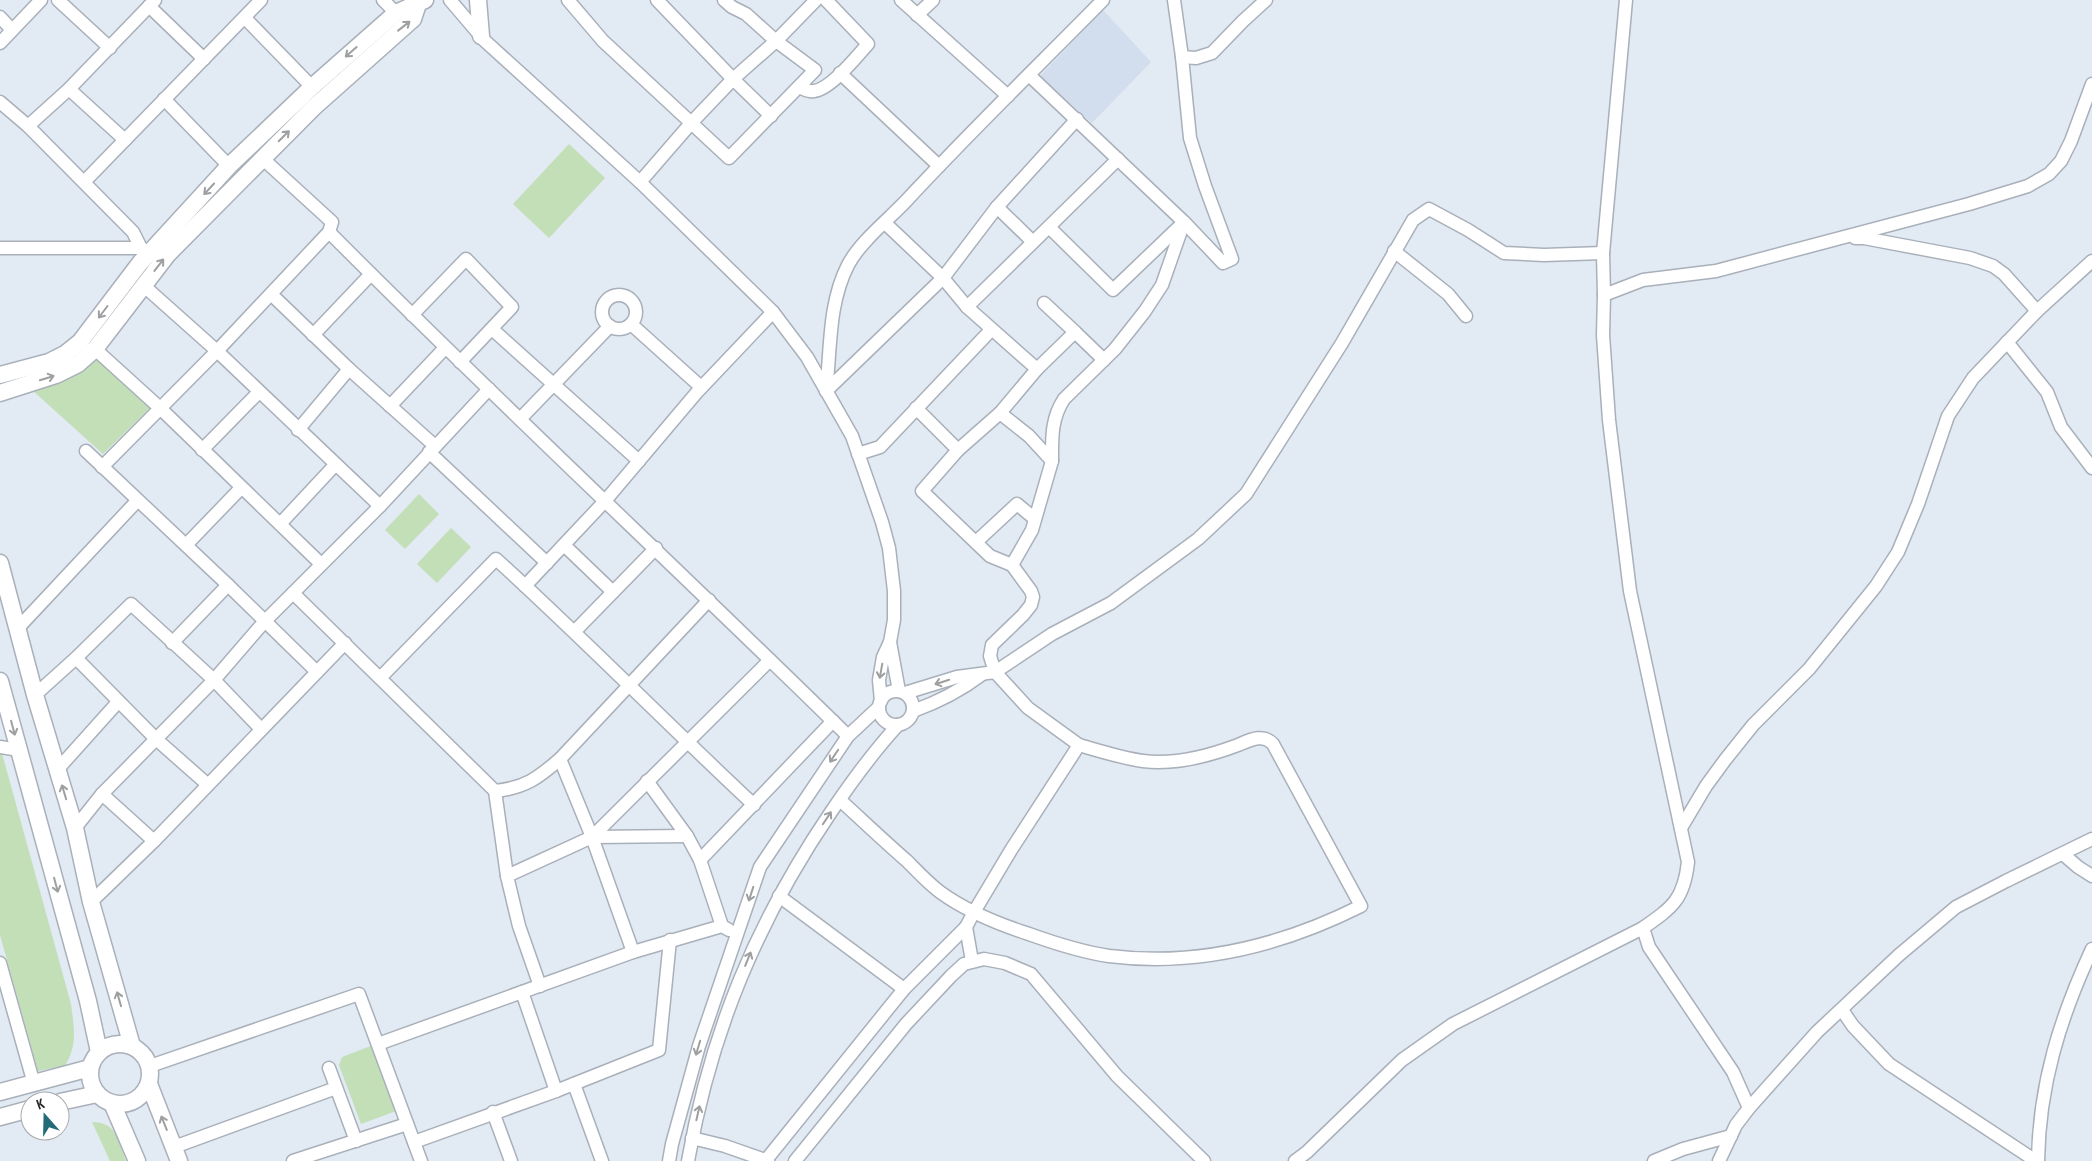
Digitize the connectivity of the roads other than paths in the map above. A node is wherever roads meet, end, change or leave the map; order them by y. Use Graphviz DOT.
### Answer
graph roads {
  1 [pos="41,0"];
  2 [pos="58,0"];
  3 [pos="261,0"];
  4 [pos="383,0"];
  5 [pos="450,0"];
  6 [pos="478,0"];
  7 [pos="568,0"];
  8 [pos="657,0"];
  9 [pos="724,0"];
  10 [pos="816,0"];
  11 [pos="826,0"];
  12 [pos="901,0"];
  13 [pos="933,0"];
  14 [pos="1103,0"];
  15 [pos="1174,0"];
  16 [pos="1266,0"];
  17 [pos="1626,0"];
  18 [pos="422,2"];
  19 [pos="152,3"];
  20 [pos="396,13"];
  21 [pos="917,15"];
  22 [pos="0,17"];
  23 [pos="245,18"];
  24 [pos="12,30"];
  25 [pos="481,36"];
  26 [pos="776,41"];
  27 [pos="0,43"];
  28 [pos="110,48"];
  29 [pos="1182,57"];
  30 [pos="204,59"];
  31 [pos="840,73"];
  32 [pos="1029,75"];
  33 [pos="733,79"];
  34 [pos="2092,84"];
  35 [pos="312,87"];
  36 [pos="799,87"];
  37 [pos="69,88"];
  38 [pos="1008,96"];
  39 [pos="164,99"];
  40 [pos="0,102"];
  41 [pos="771,116"];
  42 [pos="1077,120"];
  43 [pos="692,122"];
  44 [pos="28,126"];
  45 [pos="125,140"];
  46 [pos="262,158"];
  47 [pos="1118,158"];
  48 [pos="230,166"];
  49 [pos="938,166"];
  50 [pos="84,182"];
  51 [pos="640,182"];
  52 [pos="997,207"];
  53 [pos="1184,222"];
  54 [pos="885,223"];
  55 [pos="1049,227"];
  56 [pos="329,232"];
  57 [pos="1833,240"];
  58 [pos="1033,242"];
  59 [pos="0,248"];
  60 [pos="145,250"];
  61 [pos="1394,251"];
  62 [pos="1603,253"];
  63 [pos="2092,261"];
  64 [pos="371,274"];
  65 [pos="943,278"];
  66 [pos="143,285"];
  67 [pos="271,294"];
  68 [pos="1604,295"];
  69 [pos="1044,303"];
  70 [pos="967,307"];
  71 [pos="2037,311"];
  72 [pos="773,312"];
  73 [pos="412,315"];
  74 [pos="1466,316"];
  75 [pos="631,324"];
  76 [pos="610,326"];
  77 [pos="492,329"];
  78 [pos="991,330"];
  79 [pos="1075,332"];
  80 [pos="313,335"];
  81 [pos="2006,342"];
  82 [pos="445,348"];
  83 [pos="95,349"];
  84 [pos="217,351"];
  85 [pos="1104,360"];
  86 [pos="460,362"];
  87 [pos="349,369"];
  88 [pos="1037,369"];
  89 [pos="0,375"];
  90 [pos="554,385"];
  91 [pos="702,387"];
  92 [pos="489,389"];
  93 [pos="826,391"];
  94 [pos="0,392"];
  95 [pos="259,392"];
  96 [pos="390,406"];
  97 [pos="160,408"];
  98 [pos="916,408"];
  99 [pos="1000,413"];
  100 [pos="520,419"];
  101 [pos="298,430"];
  102 [pos="432,449"];
  103 [pos="202,450"];
  104 [pos="958,450"];
  105 [pos="86,451"];
  106 [pos="858,454"];
  107 [pos="639,460"];
  108 [pos="1052,461"];
  109 [pos="335,465"];
  110 [pos="102,467"];
  111 [pos="2092,468"];
  112 [pos="241,488"];
  113 [pos="137,501"];
  114 [pos="605,501"];
  115 [pos="380,506"];
  116 [pos="1035,520"];
  117 [pos="280,524"];
  118 [pos="976,542"];
  119 [pos="186,545"];
  120 [pos="564,545"];
  121 [pos="656,548"];
  122 [pos="0,563"];
  123 [pos="547,563"];
  124 [pos="321,564"];
  125 [pos="1012,564"];
  126 [pos="228,585"];
  127 [pos="525,586"];
  128 [pos="613,592"];
  129 [pos="293,593"];
  130 [pos="709,600"];
  131 [pos="264,622"];
  132 [pos="18,628"];
  133 [pos="575,631"];
  134 [pos="890,642"];
  135 [pos="172,643"];
  136 [pos="345,643"];
  137 [pos="76,658"];
  138 [pos="770,660"];
  139 [pos="316,672"];
  140 [pos="995,672"];
  141 [pos="981,675"];
  142 [pos="380,678"];
  143 [pos="214,680"];
  144 [pos="0,681"];
  145 [pos="630,684"];
  146 [pos="902,692"];
  147 [pos="35,695"];
  148 [pos="118,702"];
  149 [pos="880,704"];
  150 [pos="913,711"];
  151 [pos="833,721"];
  152 [pos="898,725"];
  153 [pos="261,729"];
  154 [pos="848,736"];
  155 [pos="156,739"];
  156 [pos="687,742"];
  157 [pos="1079,746"];
  158 [pos="0,747"];
  159 [pos="19,750"];
  160 [pos="560,759"];
  161 [pos="57,770"];
  162 [pos="647,781"];
  163 [pos="207,784"];
  164 [pos="495,791"];
  165 [pos="102,794"];
  166 [pos="840,800"];
  167 [pos="754,805"];
  168 [pos="75,828"];
  169 [pos="1681,828"];
  170 [pos="687,836"];
  171 [pos="592,837"];
  172 [pos="2092,839"];
  173 [pos="154,841"];
  174 [pos="2063,854"];
  175 [pos="700,860"];
  176 [pos="507,876"];
  177 [pos="2092,876"];
  178 [pos="779,896"];
  179 [pos="90,902"];
  180 [pos="974,912"];
  181 [pos="722,926"];
  182 [pos="966,927"];
  183 [pos="1643,928"];
  184 [pos="738,934"];
  185 [pos="670,940"];
  186 [pos="2092,949"];
  187 [pos="633,952"];
  188 [pos="972,961"];
  189 [pos="0,963"];
  190 [pos="540,986"];
  191 [pos="904,989"];
  192 [pos="522,992"];
  193 [pos="1842,1010"];
  194 [pos="378,1044"];
  195 [pos="132,1046"];
  196 [pos="99,1052"];
  197 [pos="150,1066"];
  198 [pos="90,1068"];
  199 [pos="329,1068"];
  200 [pos="34,1084"];
  201 [pos="149,1084"];
  202 [pos="574,1084"];
  203 [pos="336,1088"];
  204 [pos="556,1091"];
  205 [pos="0,1092"];
  206 [pos="97,1094"];
  207 [pos="70,1100"];
  208 [pos="112,1103"];
  209 [pos="1749,1108"];
  210 [pos="20,1111"];
  211 [pos="493,1112"];
  212 [pos="0,1116"];
  213 [pos="407,1124"];
  214 [pos="1730,1136"];
  215 [pos="692,1138"];
  216 [pos="356,1141"];
  217 [pos="414,1142"];
  218 [pos="177,1154"];
  219 [pos="1200,1160"];
  220 [pos="137,1161"];
  221 [pos="293,1161"];
  222 [pos="421,1161"];
  223 [pos="511,1161"];
  224 [pos="602,1161"];
  225 [pos="669,1161"];
  226 [pos="688,1161"];
  227 [pos="767,1161"];
  228 [pos="794,1161"];
  229 [pos="1295,1161"];
  230 [pos="1654,1161"];
  231 [pos="1719,1161"];
  232 [pos="2037,1161"];
  1 -- 24 [label="street"];
  2 -- 28 [label="street"];
  3 -- 23 [label="street"];
  4 -- 20 [label="street"];
  5 -- 25 [label="street"];
  6 -- 25 [label="street"];
  7 -- 43 [label="street"];
  8 -- 33 [label="street"];
  9 -- 26 [label="street"];
  10 -- 26 [label="street"];
  11 -- 31 [label="street"];
  12 -- 21 [label="street"];
  13 -- 21 [label="street"];
  14 -- 32 [label="street"];
  15 -- 29 [label="street"];
  16 -- 29 [label="street"];
  17 -- 62 [label="street"];
  18 -- 20 [label="street"];
  46 -- 18 [label="street, one-way"];
  19 -- 28 [label="street"];
  19 -- 30 [label="street"];
  20 -- 35 [label="street, one-way"];
  21 -- 38 [label="street"];
  22 -- 24 [label="street"];
  23 -- 30 [label="street"];
  23 -- 35 [label="street"];
  24 -- 27 [label="street"];
  25 -- 51 [label="street"];
  26 -- 33 [label="street"];
  26 -- 36 [label="street"];
  28 -- 37 [label="street"];
  29 -- 53 [label="street"];
  30 -- 39 [label="street"];
  31 -- 36 [label="street"];
  31 -- 49 [label="street"];
  32 -- 38 [label="street"];
  32 -- 42 [label="street"];
  33 -- 41 [label="street"];
  33 -- 43 [label="street"];
  34 -- 57 [label="street"];
  35 -- 48 [label="street"];
  36 -- 41 [label="street"];
  37 -- 44 [label="street"];
  37 -- 45 [label="street"];
  38 -- 49 [label="street"];
  39 -- 45 [label="street"];
  39 -- 48 [label="street"];
  40 -- 44 [label="street"];
  41 -- 43 [label="street"];
  42 -- 47 [label="street"];
  42 -- 52 [label="street"];
  43 -- 51 [label="street"];
  44 -- 50 [label="street"];
  45 -- 50 [label="street"];
  46 -- 56 [label="street"];
  66 -- 46 [label="street, one-way"];
  47 -- 53 [label="street"];
  47 -- 55 [label="street"];
  48 -- 60 [label="street, one-way"];
  49 -- 54 [label="street"];
  50 -- 60 [label="street"];
  51 -- 72 [label="street"];
  52 -- 58 [label="street"];
  52 -- 65 [label="street"];
  53 -- 55 [label="street"];
  53 -- 85 [label="street"];
  54 -- 65 [label="street"];
  54 -- 93 [label="street"];
  55 -- 58 [label="street"];
  56 -- 64 [label="street"];
  56 -- 67 [label="street"];
  57 -- 68 [label="street"];
  57 -- 71 [label="street"];
  58 -- 70 [label="street"];
  59 -- 60 [label="street"];
  60 -- 89 [label="street, one-way"];
  61 -- 62 [label="street"];
  61 -- 74 [label="street"];
  61 -- 140 [label="street"];
  62 -- 68 [label="street"];
  63 -- 71 [label="street"];
  64 -- 73 [label="street"];
  64 -- 80 [label="street"];
  65 -- 70 [label="street"];
  65 -- 93 [label="street"];
  66 -- 83 [label="street"];
  66 -- 84 [label="street"];
  67 -- 80 [label="street"];
  67 -- 84 [label="street"];
  68 -- 169 [label="street"];
  69 -- 79 [label="street"];
  70 -- 78 [label="street"];
  71 -- 81 [label="street"];
  72 -- 91 [label="street"];
  72 -- 93 [label="street"];
  73 -- 77 [label="street"];
  73 -- 82 [label="street"];
  75 -- 76 [label="street"];
  75 -- 76 [label="street"];
  75 -- 91 [label="street"];
  76 -- 90 [label="street"];
  77 -- 86 [label="street"];
  77 -- 90 [label="street"];
  78 -- 88 [label="street"];
  78 -- 98 [label="street"];
  79 -- 85 [label="street"];
  79 -- 88 [label="street"];
  80 -- 87 [label="street"];
  81 -- 111 [label="street"];
  81 -- 169 [label="street"];
  82 -- 86 [label="street"];
  82 -- 96 [label="street"];
  94 -- 83 [label="street, one-way"];
  83 -- 97 [label="street"];
  84 -- 95 [label="street"];
  84 -- 97 [label="street"];
  85 -- 108 [label="street"];
  86 -- 92 [label="street"];
  87 -- 96 [label="street"];
  87 -- 101 [label="street"];
  88 -- 99 [label="street"];
  90 -- 100 [label="street"];
  90 -- 107 [label="street"];
  91 -- 107 [label="street"];
  92 -- 100 [label="street"];
  92 -- 102 [label="street"];
  93 -- 106 [label="street"];
  95 -- 101 [label="street"];
  95 -- 103 [label="street"];
  96 -- 102 [label="street"];
  97 -- 103 [label="street"];
  97 -- 110 [label="street"];
  98 -- 104 [label="street"];
  98 -- 106 [label="street"];
  99 -- 104 [label="street"];
  99 -- 108 [label="street"];
  100 -- 114 [label="street"];
  101 -- 109 [label="street"];
  102 -- 115 [label="street"];
  102 -- 123 [label="street"];
  103 -- 112 [label="street"];
  104 -- 118 [label="street"];
  105 -- 110 [label="street"];
  106 -- 134 [label="street"];
  107 -- 114 [label="street"];
  108 -- 116 [label="street"];
  109 -- 115 [label="street"];
  109 -- 117 [label="street"];
  110 -- 113 [label="street"];
  112 -- 117 [label="street"];
  112 -- 119 [label="street"];
  113 -- 119 [label="street"];
  113 -- 132 [label="street"];
  114 -- 120 [label="street"];
  114 -- 121 [label="street"];
  115 -- 124 [label="street"];
  116 -- 118 [label="street"];
  116 -- 125 [label="street"];
  117 -- 124 [label="street"];
  118 -- 125 [label="street"];
  119 -- 126 [label="street"];
  120 -- 123 [label="street"];
  120 -- 128 [label="street"];
  121 -- 128 [label="street"];
  121 -- 130 [label="street"];
  122 -- 132 [label="street"];
  123 -- 127 [label="street"];
  124 -- 129 [label="street"];
  125 -- 140 [label="street"];
  126 -- 131 [label="street"];
  126 -- 135 [label="street"];
  127 -- 133 [label="street"];
  127 -- 142 [label="street"];
  128 -- 133 [label="street"];
  129 -- 131 [label="street"];
  129 -- 136 [label="street"];
  130 -- 138 [label="street"];
  130 -- 145 [label="street"];
  131 -- 139 [label="street"];
  131 -- 143 [label="street"];
  132 -- 147 [label="street"];
  133 -- 145 [label="street"];
  134 -- 146 [label="street"];
  134 -- 149 [label="street, one-way"];
  135 -- 137 [label="street"];
  135 -- 143 [label="street"];
  136 -- 139 [label="street"];
  136 -- 142 [label="street"];
  137 -- 147 [label="street"];
  137 -- 148 [label="street"];
  138 -- 151 [label="street"];
  138 -- 156 [label="street"];
  139 -- 153 [label="street"];
  140 -- 141 [label="street"];
  140 -- 157 [label="street"];
  141 -- 146 [label="street, one-way"];
  141 -- 150 [label="street"];
  142 -- 164 [label="street"];
  143 -- 153 [label="street"];
  143 -- 155 [label="street"];
  144 -- 159 [label="street, one-way"];
  145 -- 156 [label="street"];
  145 -- 160 [label="street"];
  146 -- 149 [label="street"];
  146 -- 150 [label="street"];
  147 -- 161 [label="street"];
  148 -- 155 [label="street"];
  148 -- 161 [label="street"];
  149 -- 152 [label="street"];
  149 -- 154 [label="street"];
  150 -- 152 [label="street"];
  151 -- 154 [label="street"];
  151 -- 167 [label="street"];
  152 -- 166 [label="street"];
  153 -- 163 [label="street"];
  154 -- 184 [label="street, one-way"];
  155 -- 163 [label="street"];
  155 -- 165 [label="street"];
  156 -- 162 [label="street"];
  156 -- 167 [label="street"];
  157 -- 180 [label="street"];
  157 -- 180 [label="street"];
  158 -- 159 [label="street"];
  159 -- 196 [label="street, one-way"];
  160 -- 164 [label="street"];
  160 -- 171 [label="street"];
  168 -- 161 [label="street, one-way"];
  162 -- 170 [label="street"];
  162 -- 171 [label="street"];
  163 -- 173 [label="street"];
  164 -- 176 [label="street"];
  165 -- 168 [label="street"];
  165 -- 173 [label="street"];
  178 -- 166 [label="street, one-way"];
  166 -- 180 [label="street"];
  167 -- 175 [label="street"];
  168 -- 179 [label="street"];
  169 -- 183 [label="street"];
  170 -- 171 [label="street"];
  170 -- 175 [label="street"];
  171 -- 176 [label="street"];
  171 -- 187 [label="street"];
  172 -- 174 [label="street"];
  173 -- 179 [label="street"];
  174 -- 177 [label="street"];
  174 -- 193 [label="street"];
  175 -- 181 [label="street"];
  176 -- 190 [label="street"];
  178 -- 191 [label="street"];
  215 -- 178 [label="street, one-way"];
  195 -- 179 [label="street, one-way"];
  180 -- 182 [label="street"];
  181 -- 184 [label="street"];
  181 -- 185 [label="street"];
  182 -- 188 [label="street"];
  182 -- 191 [label="street"];
  183 -- 209 [label="street"];
  183 -- 229 [label="street"];
  184 -- 225 [label="street, one-way"];
  185 -- 187 [label="street"];
  185 -- 202 [label="street"];
  186 -- 232 [label="street"];
  187 -- 190 [label="street"];
  188 -- 219 [label="street"];
  188 -- 228 [label="street"];
  189 -- 200 [label="street"];
  190 -- 192 [label="street"];
  191 -- 227 [label="street"];
  192 -- 194 [label="street"];
  192 -- 204 [label="street"];
  193 -- 209 [label="street"];
  193 -- 232 [label="street"];
  194 -- 197 [label="street"];
  194 -- 213 [label="street"];
  195 -- 196 [label="street"];
  195 -- 197 [label="street"];
  196 -- 198 [label="street"];
  197 -- 201 [label="street"];
  198 -- 200 [label="street"];
  198 -- 206 [label="street"];
  199 -- 203 [label="street"];
  200 -- 205 [label="street"];
  201 -- 208 [label="street"];
  218 -- 201 [label="street, one-way"];
  202 -- 204 [label="street"];
  202 -- 224 [label="street"];
  203 -- 216 [label="street"];
  203 -- 218 [label="street"];
  204 -- 211 [label="street"];
  206 -- 207 [label="street"];
  206 -- 208 [label="street"];
  208 -- 220 [label="street"];
  209 -- 214 [label="street"];
  210 -- 212 [label="street"];
  211 -- 217 [label="street"];
  211 -- 223 [label="street"];
  213 -- 216 [label="street"];
  213 -- 217 [label="street"];
  214 -- 230 [label="street"];
  214 -- 231 [label="street"];
  215 -- 226 [label="street"];
  215 -- 227 [label="street"];
  216 -- 221 [label="street"];
  217 -- 222 [label="street"];
}
